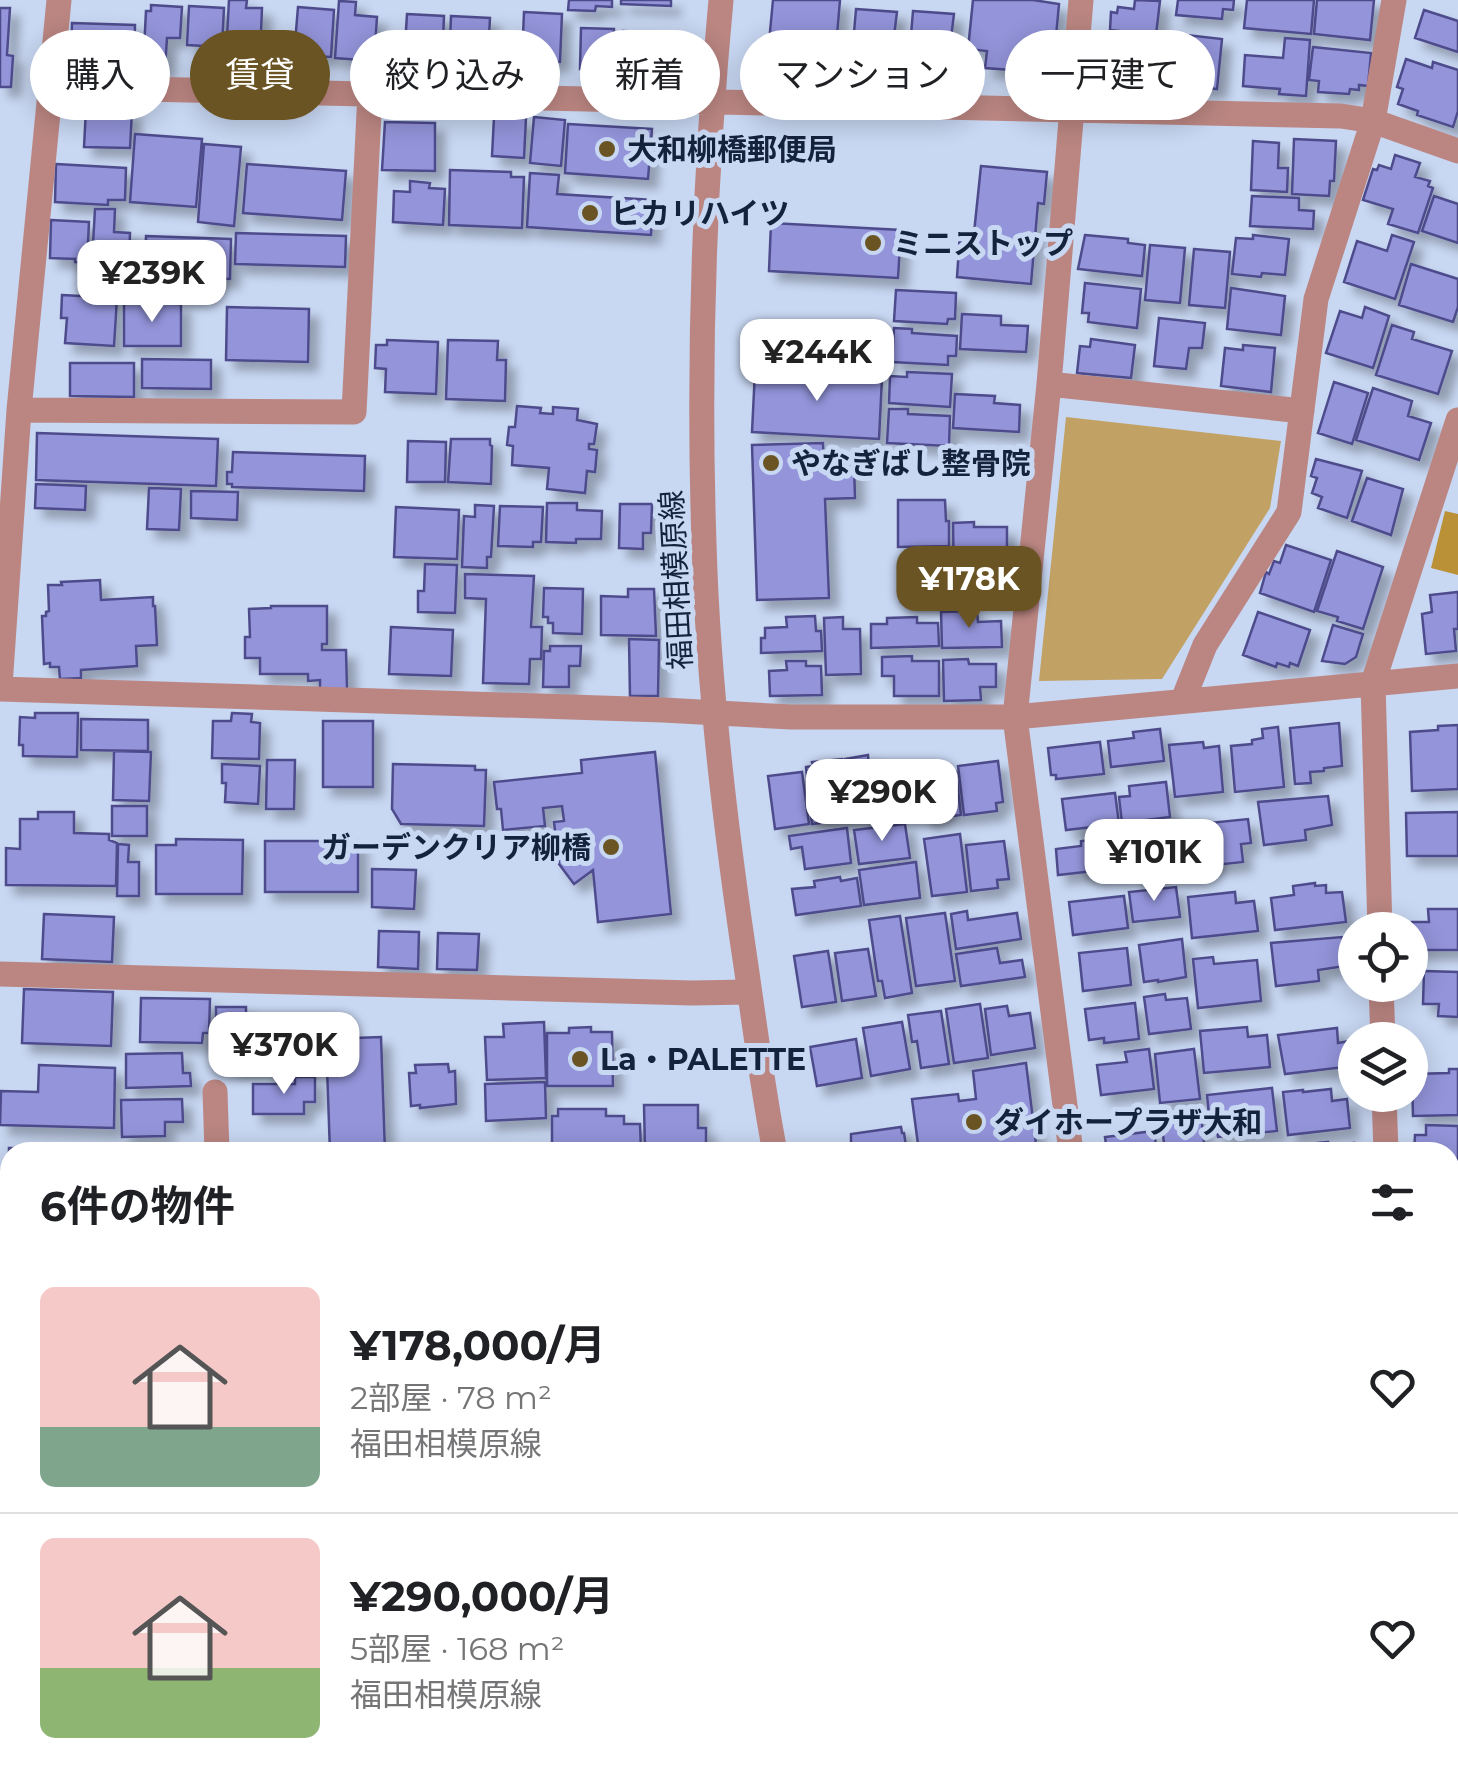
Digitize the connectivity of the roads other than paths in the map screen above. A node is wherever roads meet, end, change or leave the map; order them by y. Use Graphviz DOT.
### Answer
graph roads {
  1 [pos="58,0"];
  2 [pos="720,0"];
  3 [pos="1081,0"];
  4 [pos="1394,0"];
  5 [pos="56,30"];
  6 [pos="718,30"];
  7 [pos="1078,30"];
  8 [pos="170,89"];
  9 [pos="350,93"];
  10 [pos="720,102"];
  11 [pos="1005,109"];
  12 [pos="1215,114"];
  13 [pos="48,120"];
  14 [pos="369,120"];
  15 [pos="711,120"];
  16 [pos="1069,120"];
  17 [pos="1374,121"];
  18 [pos="1458,151"];
  19 [pos="1048,384"];
  20 [pos="19,410"];
  21 [pos="1302,411"];
  22 [pos="1458,420"];
  23 [pos="1447,494"];
  24 [pos="1458,676"];
  25 [pos="1374,683"];
  26 [pos="0,688"];
  27 [pos="1183,700"];
  28 [pos="715,714"];
  29 [pos="1015,717"];
  30 [pos="1380,912"];
  31 [pos="0,974"];
  32 [pos="750,992"];
  33 [pos="215,1092"];
  34 [pos="1385,1112"];
  35 [pos="217,1142"];
  36 [pos="773,1142"];
  37 [pos="1070,1142"];
  38 [pos="1386,1142"];
  1 -- 5 [label="street"];
  2 -- 6 [label="street, 福田相模原線"];
  3 -- 7 [label="street"];
  4 -- 17 [label="street"];
  8 -- 9 [label="street"];
  10 -- 11 [label="street"];
  12 -- 17 [label="street"];
  13 -- 20 [label="street"];
  14 -- 20 [label="street"];
  15 -- 28 [label="street, 福田相模原線"];
  16 -- 19 [label="street"];
  17 -- 18 [label="street"];
  17 -- 21 [label="street"];
  19 -- 21 [label="street"];
  19 -- 29 [label="street"];
  20 -- 26 [label="street"];
  21 -- 27 [label="street"];
  22 -- 23 [label="street"];
  23 -- 25 [label="street"];
  24 -- 25 [label="street"];
  25 -- 27 [label="street"];
  25 -- 30 [label="street"];
  26 -- 28 [label="street"];
  27 -- 29 [label="street"];
  28 -- 29 [label="street"];
  28 -- 32 [label="street, 福田相模原線"];
  29 -- 37 [label="street"];
  31 -- 32 [label="street"];
  32 -- 36 [label="street, 福田相模原線"];
  33 -- 35 [label="street"];
  34 -- 38 [label="street"];
}
